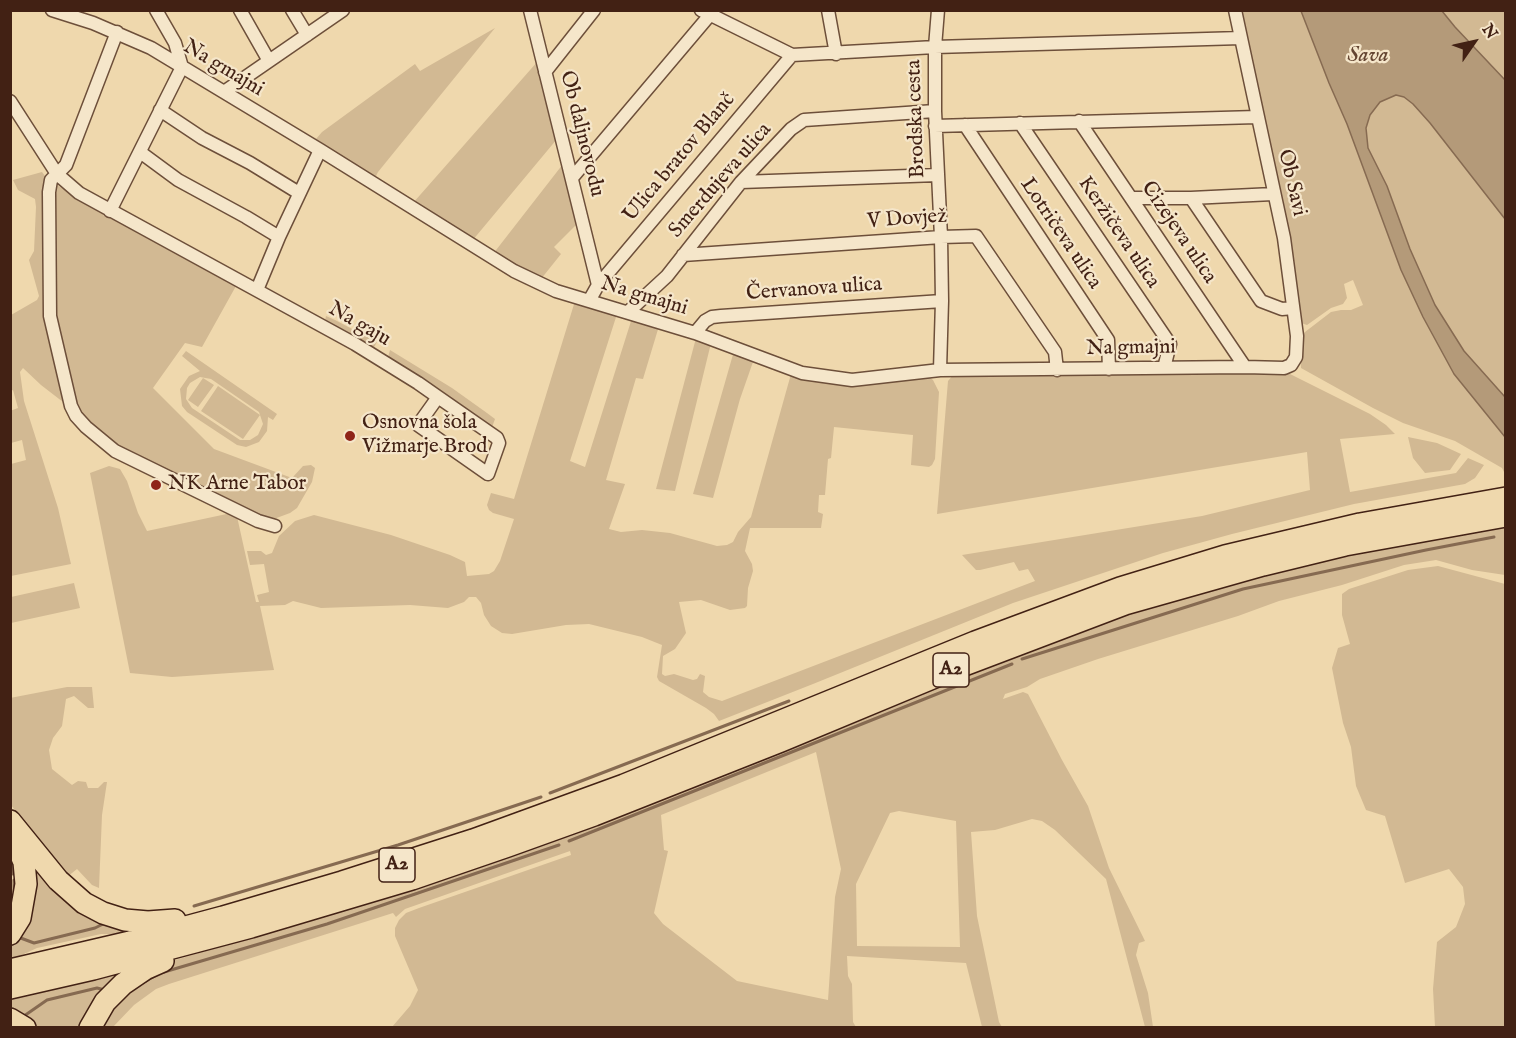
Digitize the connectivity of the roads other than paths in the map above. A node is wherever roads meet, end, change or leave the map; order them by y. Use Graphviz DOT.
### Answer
graph roads {
  1 [pos="52,10"];
  2 [pos="156,10"];
  3 [pos="240,10"];
  4 [pos="292,10"];
  5 [pos="343,10"];
  6 [pos="530,10"];
  7 [pos="594,10"];
  8 [pos="828,10"];
  9 [pos="938,10"];
  10 [pos="1235,10"];
  11 [pos="705,13"];
  12 [pos="117,32"];
  13 [pos="308,35"];
  14 [pos="1241,38"];
  15 [pos="935,47"];
  16 [pos="836,54"];
  17 [pos="792,55"];
  18 [pos="269,61"];
  19 [pos="182,67"];
  20 [pos="545,72"];
  21 [pos="224,92"];
  22 [pos="10,101"];
  23 [pos="160,110"];
  24 [pos="935,111"];
  25 [pos="1257,117"];
  26 [pos="1079,121"];
  27 [pos="1020,123"];
  28 [pos="965,125"];
  29 [pos="935,126"];
  30 [pos="320,150"];
  31 [pos="140,152"];
  32 [pos="57,174"];
  33 [pos="938,175"];
  34 [pos="572,178"];
  35 [pos="741,182"];
  36 [pos="299,193"];
  37 [pos="1273,194"];
  38 [pos="1131,198"];
  39 [pos="1191,198"];
  40 [pos="110,211"];
  41 [pos="279,237"];
  42 [pos="941,237"];
  43 [pos="683,255"];
  44 [pos="598,285"];
  45 [pos="257,290"];
  46 [pos="590,301"];
  47 [pos="942,301"];
  48 [pos="1293,308"];
  49 [pos="628,312"];
  50 [pos="695,333"];
  51 [pos="1291,365"];
  52 [pos="1245,367"];
  53 [pos="1164,368"];
  54 [pos="1057,369"];
  55 [pos="1109,369"];
  56 [pos="940,370"];
  57 [pos="438,397"];
  58 [pos="1506,498"];
  59 [pos="1506,516"];
  60 [pos="275,526"];
  61 [pos="10,821"];
  62 [pos="10,832"];
  63 [pos="224,917"];
  64 [pos="251,927"];
  65 [pos="10,934"];
  66 [pos="10,970"];
  67 [pos="10,988"];
  68 [pos="10,1019"];
  69 [pos="25,1028"];
  70 [pos="90,1028"];
  1 -- 12 [label="street, Na gmajni"];
  2 -- 19 [label="street"];
  3 -- 18 [label="street"];
  4 -- 13 [label="street"];
  5 -- 13 [label="street"];
  6 -- 20 [label="street, Ob daljnovodu"];
  7 -- 20 [label="street"];
  8 -- 16 [label="street"];
  9 -- 15 [label="street, Brodska cesta"];
  10 -- 14 [label="street, Ob Savi"];
  11 -- 17 [label="street"];
  11 -- 34 [label="street"];
  12 -- 19 [label="street, Na gmajni"];
  12 -- 32 [label="street"];
  13 -- 18 [label="street"];
  14 -- 15 [label="street"];
  14 -- 25 [label="street, Ob Savi"];
  15 -- 16 [label="street"];
  15 -- 24 [label="street, Brodska cesta"];
  16 -- 17 [label="street"];
  17 -- 44 [label="street, Ulica bratov Blanč"];
  18 -- 21 [label="street"];
  19 -- 21 [label="street, Na gmajni"];
  19 -- 23 [label="street"];
  20 -- 34 [label="street, Ob daljnovodu"];
  21 -- 30 [label="street, Na gmajni"];
  22 -- 32 [label="street, Na gaju"];
  23 -- 31 [label="street"];
  23 -- 36 [label="street"];
  24 -- 29 [label="street, Brodska cesta"];
  24 -- 35 [label="street, Smerdujeva ulica"];
  25 -- 26 [label="street"];
  25 -- 37 [label="street, Ob Savi"];
  26 -- 27 [label="street"];
  26 -- 38 [label="street, Cizejeva ulica"];
  27 -- 28 [label="street"];
  27 -- 53 [label="street, Keržičeva ulica"];
  28 -- 29 [label="street"];
  28 -- 55 [label="street, Lotričeva ulica"];
  29 -- 33 [label="street, Brodska cesta"];
  30 -- 36 [label="street"];
  30 -- 46 [label="street, Na gmajni"];
  31 -- 40 [label="street"];
  31 -- 41 [label="street"];
  32 -- 40 [label="street, Na gaju"];
  32 -- 60 [label="street"];
  33 -- 35 [label="street"];
  33 -- 42 [label="street, Brodska cesta"];
  34 -- 44 [label="street, Ob daljnovodu"];
  35 -- 43 [label="street, Smerdujeva ulica"];
  36 -- 41 [label="street"];
  37 -- 39 [label="street"];
  37 -- 48 [label="street, Ob Savi"];
  38 -- 39 [label="street"];
  38 -- 52 [label="street, Cizejeva ulica"];
  39 -- 48 [label="street"];
  40 -- 45 [label="street, Na gaju"];
  41 -- 45 [label="street"];
  42 -- 43 [label="street, V Dovjež"];
  42 -- 47 [label="street, Brodska cesta"];
  42 -- 54 [label="street, V Dovjež"];
  43 -- 49 [label="street, Smerdujeva ulica"];
  44 -- 46 [label="street"];
  45 -- 57 [label="street, Na gaju"];
  46 -- 49 [label="street, Na gmajni"];
  47 -- 50 [label="street, Červanova ulica"];
  47 -- 56 [label="street, Brodska cesta"];
  48 -- 51 [label="street, Ob Savi"];
  49 -- 50 [label="street, Na gmajni"];
  50 -- 56 [label="street, Na gmajni"];
  51 -- 52 [label="street, Na gmajni"];
  52 -- 53 [label="street, Na gmajni"];
  53 -- 55 [label="street, Na gmajni"];
  54 -- 55 [label="street, Na gmajni"];
  54 -- 56 [label="street, Na gmajni"];
  57 -- 57 [label="street, Na gaju"];
  58 -- 63 [label="highway, A2"];
  59 -- 64 [label="highway, A2"];
  61 -- 63 [label="highway"];
  62 -- 65 [label="highway"];
  63 -- 66 [label="highway, A2"];
  64 -- 67 [label="highway, A2"];
  64 -- 70 [label="highway"];
  68 -- 69 [label="highway"];
}
